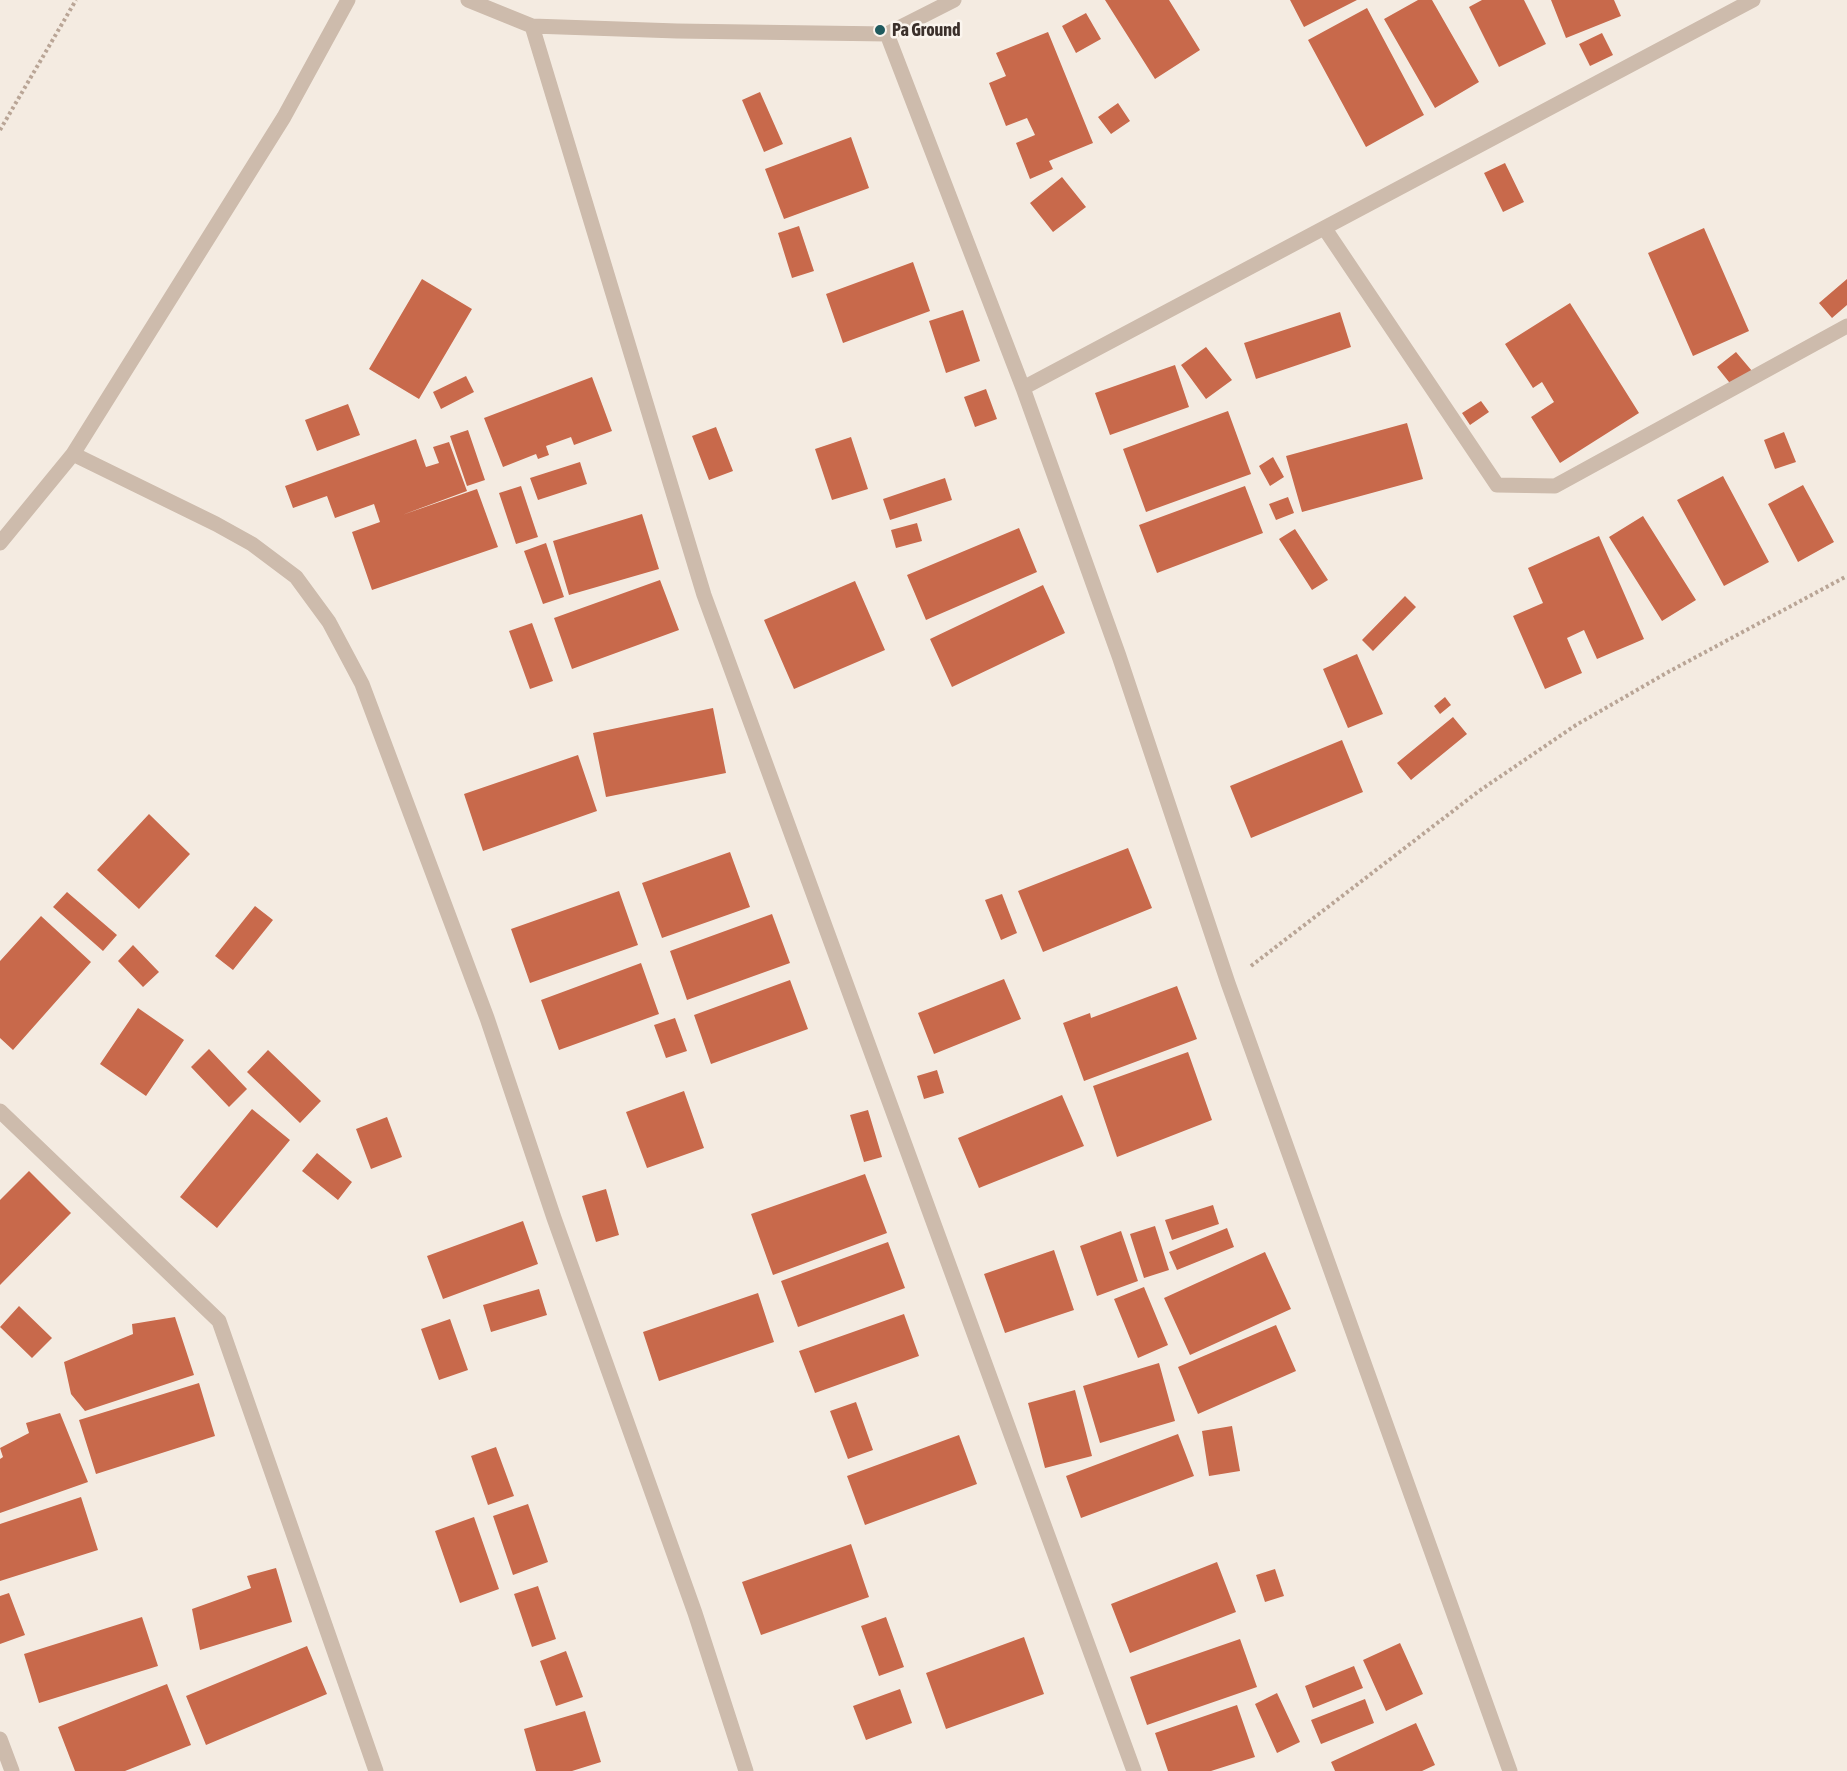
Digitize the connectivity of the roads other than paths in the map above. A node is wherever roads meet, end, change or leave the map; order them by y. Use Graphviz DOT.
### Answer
graph roads {
  1 [pos="348,0"];
  2 [pos="468,0"];
  3 [pos="954,0"];
  4 [pos="1753,0"];
  5 [pos="532,26"];
  6 [pos="887,34"];
  7 [pos="1325,229"];
  8 [pos="1847,326"];
  9 [pos="1023,388"];
  10 [pos="73,454"];
  11 [pos="0,543"];
  12 [pos="0,1111"];
  13 [pos="0,1739"];
  14 [pos="12,1771"];
  15 [pos="376,1771"];
  16 [pos="747,1771"];
  17 [pos="1134,1771"];
  18 [pos="1510,1771"];
  1 -- 10 [label="street"];
  2 -- 5 [label="street"];
  3 -- 6 [label="street"];
  4 -- 7 [label="street"];
  5 -- 6 [label="street"];
  5 -- 17 [label="street"];
  6 -- 9 [label="street"];
  7 -- 8 [label="street"];
  7 -- 9 [label="street"];
  9 -- 18 [label="street"];
  10 -- 11 [label="street"];
  10 -- 16 [label="street"];
  12 -- 15 [label="street"];
  13 -- 14 [label="street"];
}
